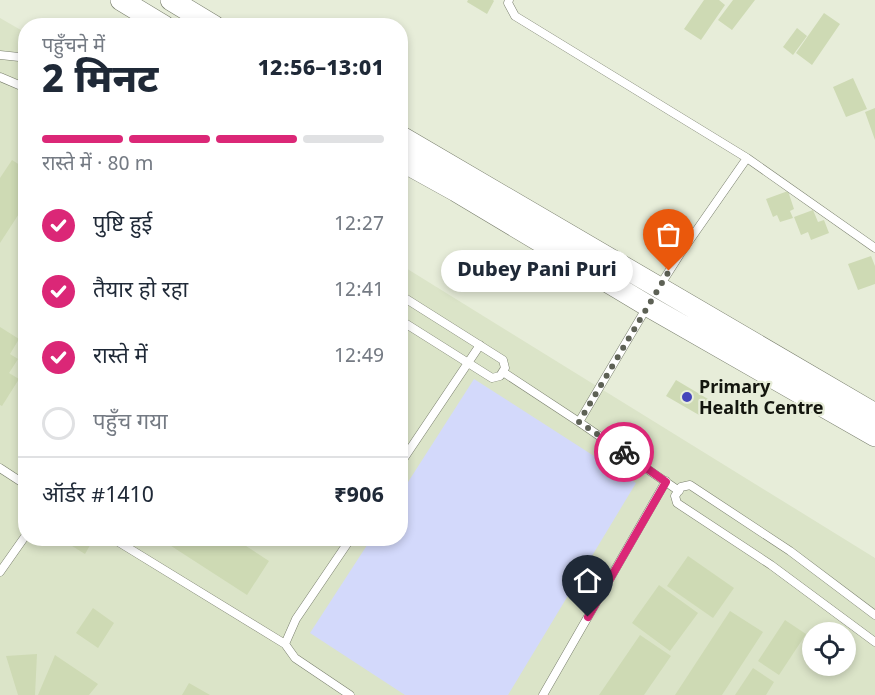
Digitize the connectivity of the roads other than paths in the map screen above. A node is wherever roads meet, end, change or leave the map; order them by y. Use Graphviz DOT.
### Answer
graph roads {
  1 [pos="121,0"];
  2 [pos="171,0"];
  3 [pos="509,0"];
  4 [pos="151,18"];
  5 [pos="201,18"];
  6 [pos="0,55"];
  7 [pos="18,57"];
  8 [pos="0,77"];
  9 [pos="18,85"];
  10 [pos="408,141"];
  11 [pos="747,158"];
  12 [pos="408,164"];
  13 [pos="875,248"];
  14 [pos="653,297"];
  15 [pos="408,300"];
  16 [pos="408,325"];
  17 [pos="480,345"];
  18 [pos="468,363"];
  19 [pos="503,372"];
  20 [pos="875,414"];
  21 [pos="579,422"];
  22 [pos="875,436"];
  23 [pos="408,452"];
  24 [pos="0,468"];
  25 [pos="18,480"];
  26 [pos="666,482"];
  27 [pos="678,491"];
  28 [pos="18,546"];
  29 [pos="125,546"];
  30 [pos="346,546"];
  31 [pos="0,572"];
  32 [pos="875,615"];
  33 [pos="875,642"];
  34 [pos="285,644"];
  35 [pos="350,695"];
  36 [pos="543,695"];
  1 -- 4 [label="main road"];
  2 -- 5 [label="main road"];
  3 -- 11 [label="lane"];
  6 -- 7 [label="lane"];
  8 -- 9 [label="lane"];
  10 -- 14 [label="main road"];
  11 -- 13 [label="lane"];
  11 -- 14 [label="lane"];
  12 -- 14 [label="main road"];
  14 -- 20 [label="main road"];
  14 -- 21 [label="lane"];
  14 -- 22 [label="main road"];
  15 -- 17 [label="lane"];
  16 -- 18 [label="lane"];
  17 -- 18 [label="lane"];
  17 -- 19 [label="lane"];
  18 -- 19 [label="lane"];
  18 -- 23 [label="lane"];
  19 -- 21 [label="lane"];
  21 -- 26 [label="lane"];
  24 -- 25 [label="lane"];
  26 -- 27 [label="lane"];
  26 -- 36 [label="lane"];
  27 -- 32 [label="lane"];
  27 -- 33 [label="lane"];
  28 -- 31 [label="lane"];
  29 -- 34 [label="lane"];
  30 -- 34 [label="lane"];
  34 -- 35 [label="lane"];
}
